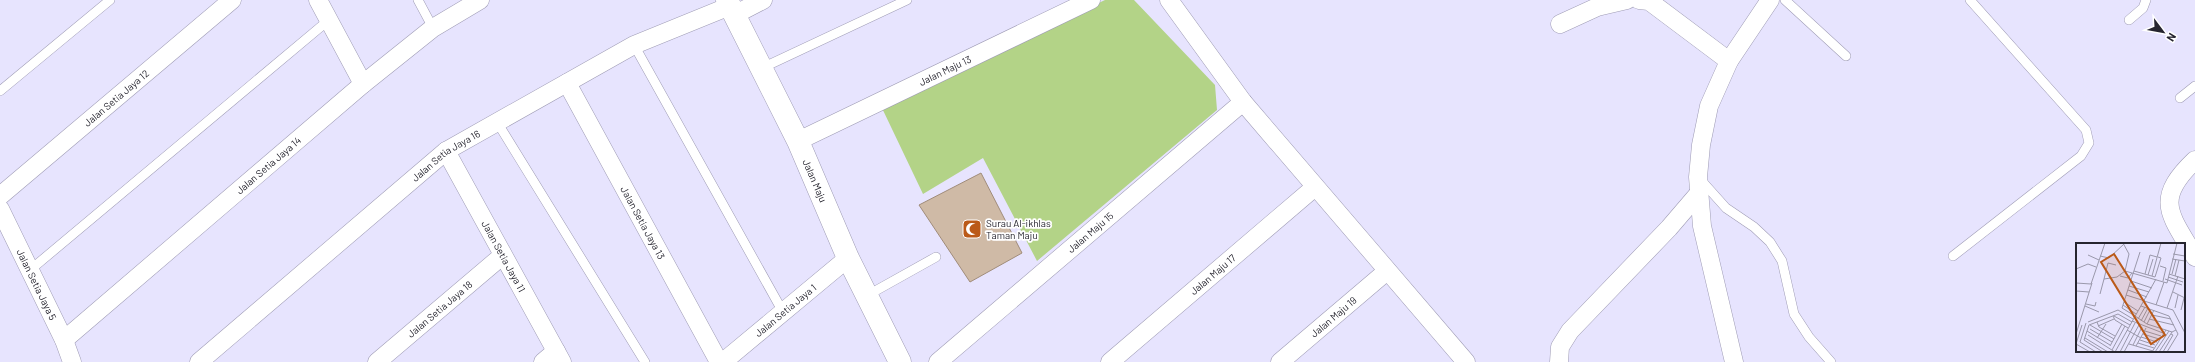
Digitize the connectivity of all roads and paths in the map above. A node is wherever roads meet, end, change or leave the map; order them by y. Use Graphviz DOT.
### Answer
graph roads {
  1 [pos="110,0"];
  2 [pos="232,0"];
  3 [pos="318,0"];
  4 [pos="418,0"];
  5 [pos="480,0"];
  6 [pos="764,0"];
  7 [pos="907,0"];
  8 [pos="1091,0"];
  9 [pos="1169,0"];
  10 [pos="1627,0"];
  11 [pos="1645,0"];
  12 [pos="1770,0"];
  13 [pos="1785,0"];
  14 [pos="1970,0"];
  15 [pos="2146,0"];
  16 [pos="730,7"];
  17 [pos="330,19"];
  18 [pos="2129,20"];
  19 [pos="1560,24"];
  20 [pos="433,28"];
  21 [pos="634,46"];
  22 [pos="1846,56"];
  23 [pos="1729,61"];
  24 [pos="760,69"];
  25 [pos="567,83"];
  26 [pos="363,84"];
  27 [pos="2195,86"];
  28 [pos="0,91"];
  29 [pos="2180,98"];
  30 [pos="1243,102"];
  31 [pos="497,122"];
  32 [pos="798,141"];
  33 [pos="446,151"];
  34 [pos="2195,160"];
  35 [pos="1699,185"];
  36 [pos="1315,187"];
  37 [pos="0,196"];
  38 [pos="0,209"];
  39 [pos="502,256"];
  40 [pos="1953,256"];
  41 [pos="936,257"];
  42 [pos="2195,257"];
  43 [pos="848,258"];
  44 [pos="29,271"];
  45 [pos="1387,271"];
  46 [pos="868,295"];
  47 [pos="783,312"];
  48 [pos="64,340"];
  49 [pos="554,358"];
  50 [pos="1460,360"];
  51 [pos="72,362"];
  52 [pos="199,362"];
  53 [pos="377,362"];
  54 [pos="645,362"];
  55 [pos="719,362"];
  56 [pos="722,362"];
  57 [pos="900,362"];
  58 [pos="938,362"];
  59 [pos="1110,362"];
  60 [pos="1280,362"];
  61 [pos="1560,362"];
  62 [pos="1734,362"];
  63 [pos="1831,362"];
  1 -- 28 [label="lane"];
  2 -- 37 [label="street, Jalan Setia Jaya 12"];
  3 -- 17 [label="street"];
  4 -- 20 [label="lane"];
  5 -- 20 [label="street, Jalan Setia Jaya 14"];
  6 -- 16 [label="street, Jalan Setia Jaya 16"];
  7 -- 24 [label="lane"];
  8 -- 32 [label="street, Jalan Maju 13"];
  9 -- 30 [label="street"];
  10 -- 19 [label="street"];
  11 -- 23 [label="street"];
  12 -- 23 [label="street"];
  13 -- 22 [label="lane"];
  14 -- 40 [label="lane"];
  15 -- 18 [label="lane"];
  16 -- 21 [label="street, Jalan Setia Jaya 16"];
  16 -- 24 [label="street, Jalan Maju"];
  17 -- 26 [label="street"];
  17 -- 44 [label="lane"];
  20 -- 26 [label="street, Jalan Setia Jaya 14"];
  21 -- 25 [label="street, Jalan Setia Jaya 16"];
  21 -- 47 [label="lane"];
  23 -- 35 [label="street"];
  24 -- 32 [label="street, Jalan Maju"];
  25 -- 31 [label="street, Jalan Setia Jaya 16"];
  25 -- 55 [label="street, Jalan Setia Jaya 13"];
  26 -- 48 [label="street, Jalan Setia Jaya 14"];
  27 -- 29 [label="lane"];
  30 -- 36 [label="street"];
  30 -- 58 [label="street, Jalan Maju 15"];
  31 -- 33 [label="street, Jalan Setia Jaya 16"];
  31 -- 54 [label="lane"];
  32 -- 43 [label="street, Jalan Maju"];
  33 -- 39 [label="street, Jalan Setia Jaya 11"];
  33 -- 52 [label="street, Jalan Setia Jaya 16"];
  34 -- 42 [label="street"];
  35 -- 61 [label="street"];
  35 -- 62 [label="street"];
  35 -- 63 [label="lane"];
  36 -- 45 [label="street"];
  36 -- 59 [label="street, Jalan Maju 17"];
  38 -- 44 [label="street, Jalan Setia Jaya 5"];
  39 -- 49 [label="street, Jalan Setia Jaya 11"];
  39 -- 53 [label="street, Jalan Setia Jaya 18"];
  41 -- 46 [label="lane"];
  43 -- 46 [label="street, Jalan Maju"];
  43 -- 47 [label="street, Jalan Setia Jaya 1"];
  44 -- 48 [label="street, Jalan Setia Jaya 5"];
  45 -- 50 [label="street"];
  45 -- 60 [label="street, Jalan Maju 19"];
  46 -- 57 [label="street, Jalan Maju"];
  47 -- 56 [label="street, Jalan Setia Jaya 1"];
  48 -- 51 [label="street, Jalan Setia Jaya 5"];
}
